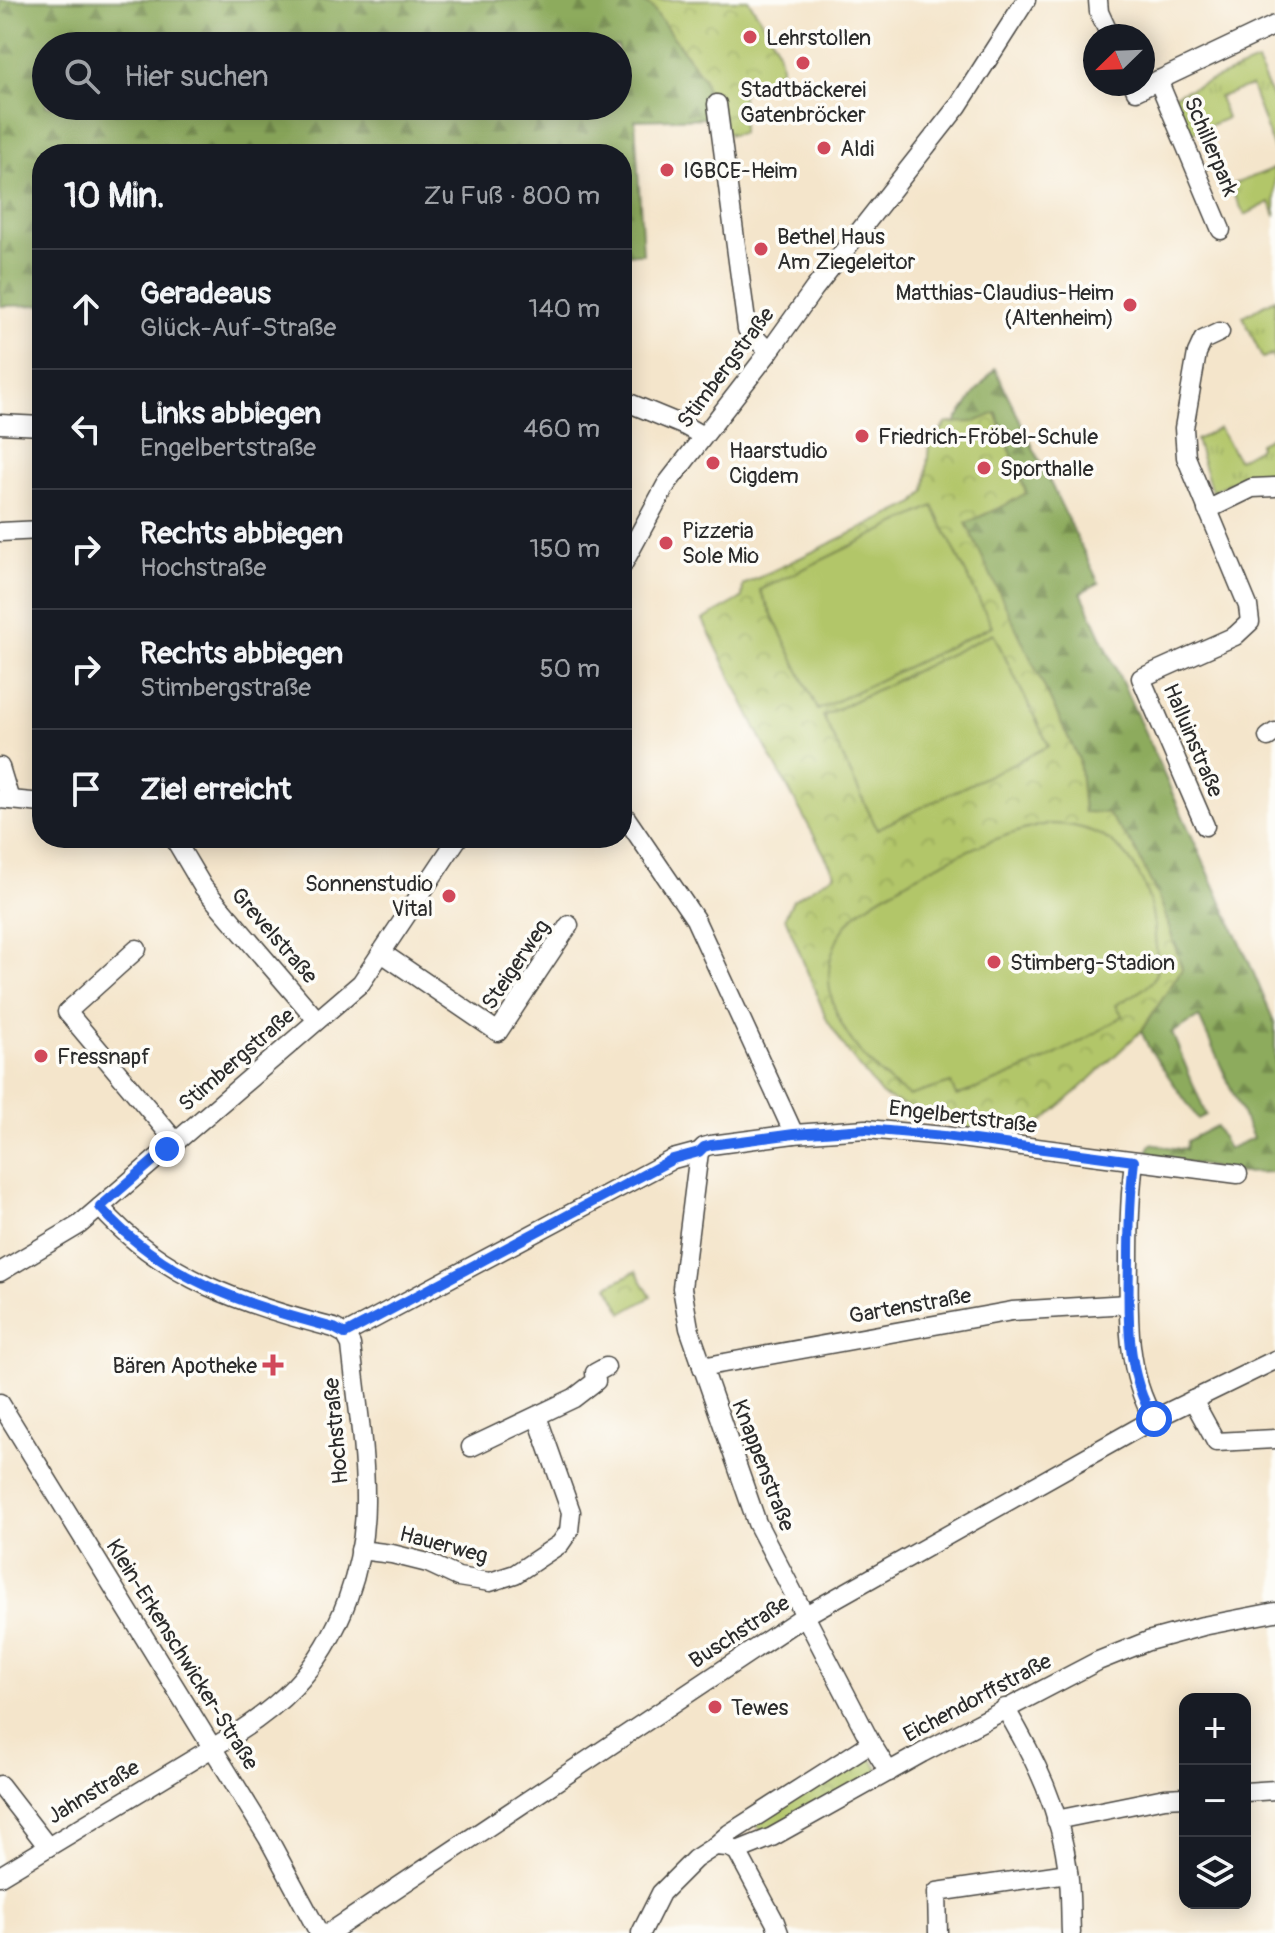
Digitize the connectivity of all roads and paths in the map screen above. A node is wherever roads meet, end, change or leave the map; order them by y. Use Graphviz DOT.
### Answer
graph roads {
  1 [pos="1098,0"];
  2 [pos="1022,4"];
  3 [pos="1104,24"];
  4 [pos="1275,25"];
  5 [pos="1158,80"];
  6 [pos="1155,82"];
  7 [pos="717,104"];
  8 [pos="1221,230"];
  9 [pos="1220,332"];
  10 [pos="769,352"];
  11 [pos="632,404"];
  12 [pos="0,424"];
  13 [pos="32,426"];
  14 [pos="703,436"];
  15 [pos="1275,487"];
  16 [pos="1207,510"];
  17 [pos="32,530"];
  18 [pos="0,532"];
  19 [pos="632,548"];
  20 [pos="0,767"];
  21 [pos="5,800"];
  22 [pos="32,802"];
  23 [pos="1205,826"];
  24 [pos="632,827"];
  25 [pos="180,848"];
  26 [pos="446,848"];
  27 [pos="569,925"];
  28 [pos="137,949"];
  29 [pos="382,953"];
  30 [pos="317,1020"];
  31 [pos="794,1134"];
  32 [pos="176,1142"];
  33 [pos="699,1152"];
  34 [pos="1134,1161"];
  35 [pos="1238,1174"];
  36 [pos="100,1207"];
  37 [pos="0,1272"];
  38 [pos="1128,1304"];
  39 [pos="345,1334"];
  40 [pos="1275,1360"];
  41 [pos="606,1367"];
  42 [pos="702,1367"];
  43 [pos="1193,1400"];
  44 [pos="0,1403"];
  45 [pos="537,1416"];
  46 [pos="1154,1419"];
  47 [pos="1275,1439"];
  48 [pos="471,1447"];
  49 [pos="360,1550"];
  50 [pos="1275,1612"];
  51 [pos="804,1616"];
  52 [pos="1005,1708"];
  53 [pos="871,1743"];
  54 [pos="212,1747"];
  55 [pos="889,1772"];
  56 [pos="0,1785"];
  57 [pos="1275,1790"];
  58 [pos="1251,1792"];
  59 [pos="1179,1797"];
  60 [pos="1056,1820"];
  61 [pos="715,1846"];
  62 [pos="48,1847"];
  63 [pos="737,1851"];
  64 [pos="1068,1873"];
  65 [pos="0,1876"];
  66 [pos="319,1933"];
  67 [pos="329,1933"];
  68 [pos="641,1933"];
  69 [pos="779,1933"];
  70 [pos="938,1933"];
  71 [pos="1071,1933"];
  1 -- 3 [label="street"];
  2 -- 10 [label="street, Stimbergstraße"];
  4 -- 5 [label="street"];
  5 -- 6 [label="street"];
  5 -- 8 [label="street, Schillerpark"];
  7 -- 10 [label="street"];
  9 -- 16 [label="street, Halluinstraße"];
  10 -- 14 [label="street, Stimbergstraße"];
  11 -- 14 [label="street"];
  12 -- 13 [label="street"];
  14 -- 19 [label="street, Stimbergstraße"];
  15 -- 16 [label="street"];
  16 -- 23 [label="street, Halluinstraße"];
  17 -- 18 [label="street"];
  20 -- 21 [label="street"];
  21 -- 22 [label="street"];
  24 -- 31 [label="street"];
  25 -- 30 [label="street, Grevelstraße"];
  26 -- 29 [label="street, Stimbergstraße"];
  27 -- 29 [label="street, Steigerweg"];
  28 -- 32 [label="street"];
  29 -- 30 [label="street, Stimbergstraße"];
  30 -- 32 [label="street, Stimbergstraße"];
  31 -- 33 [label="street, Engelbertstraße"];
  31 -- 34 [label="street, Engelbertstraße"];
  32 -- 36 [label="street, Stimbergstraße"];
  33 -- 39 [label="street, Engelbertstraße"];
  33 -- 42 [label="street, Knappenstraße"];
  34 -- 35 [label="street, Engelbertstraße"];
  34 -- 38 [label="street"];
  36 -- 37 [label="street, Stimbergstraße"];
  36 -- 39 [label="street"];
  38 -- 42 [label="street, Gartenstraße"];
  38 -- 46 [label="street"];
  39 -- 49 [label="street, Hochstraße"];
  40 -- 43 [label="street, Buschstraße"];
  41 -- 45 [label="street"];
  42 -- 51 [label="street, Knappenstraße"];
  43 -- 46 [label="street, Buschstraße"];
  43 -- 47 [label="street"];
  44 -- 54 [label="street, Klein-Erkenschwicker-Straße"];
  45 -- 48 [label="street"];
  45 -- 49 [label="street, Hauerweg"];
  46 -- 51 [label="street, Buschstraße"];
  49 -- 54 [label="street, Hochstraße"];
  50 -- 52 [label="street, Eichendorffstraße"];
  51 -- 53 [label="street, Knappenstraße"];
  51 -- 67 [label="street, Buschstraße"];
  52 -- 55 [label="street, Eichendorffstraße"];
  52 -- 60 [label="street"];
  53 -- 55 [label="street, Knappenstraße"];
  53 -- 61 [label="street"];
  54 -- 62 [label="street, Jahnstraße"];
  54 -- 66 [label="street, Klein-Erkenschwicker-Straße"];
  55 -- 63 [label="street, Eichendorffstraße"];
  56 -- 62 [label="street"];
  57 -- 58 [label="street"];
  59 -- 60 [label="street"];
  60 -- 64 [label="street"];
  61 -- 63 [label="street"];
  61 -- 68 [label="street"];
  62 -- 65 [label="street, Jahnstraße"];
  63 -- 69 [label="street"];
  64 -- 70 [label="street"];
  64 -- 71 [label="street"];
}
